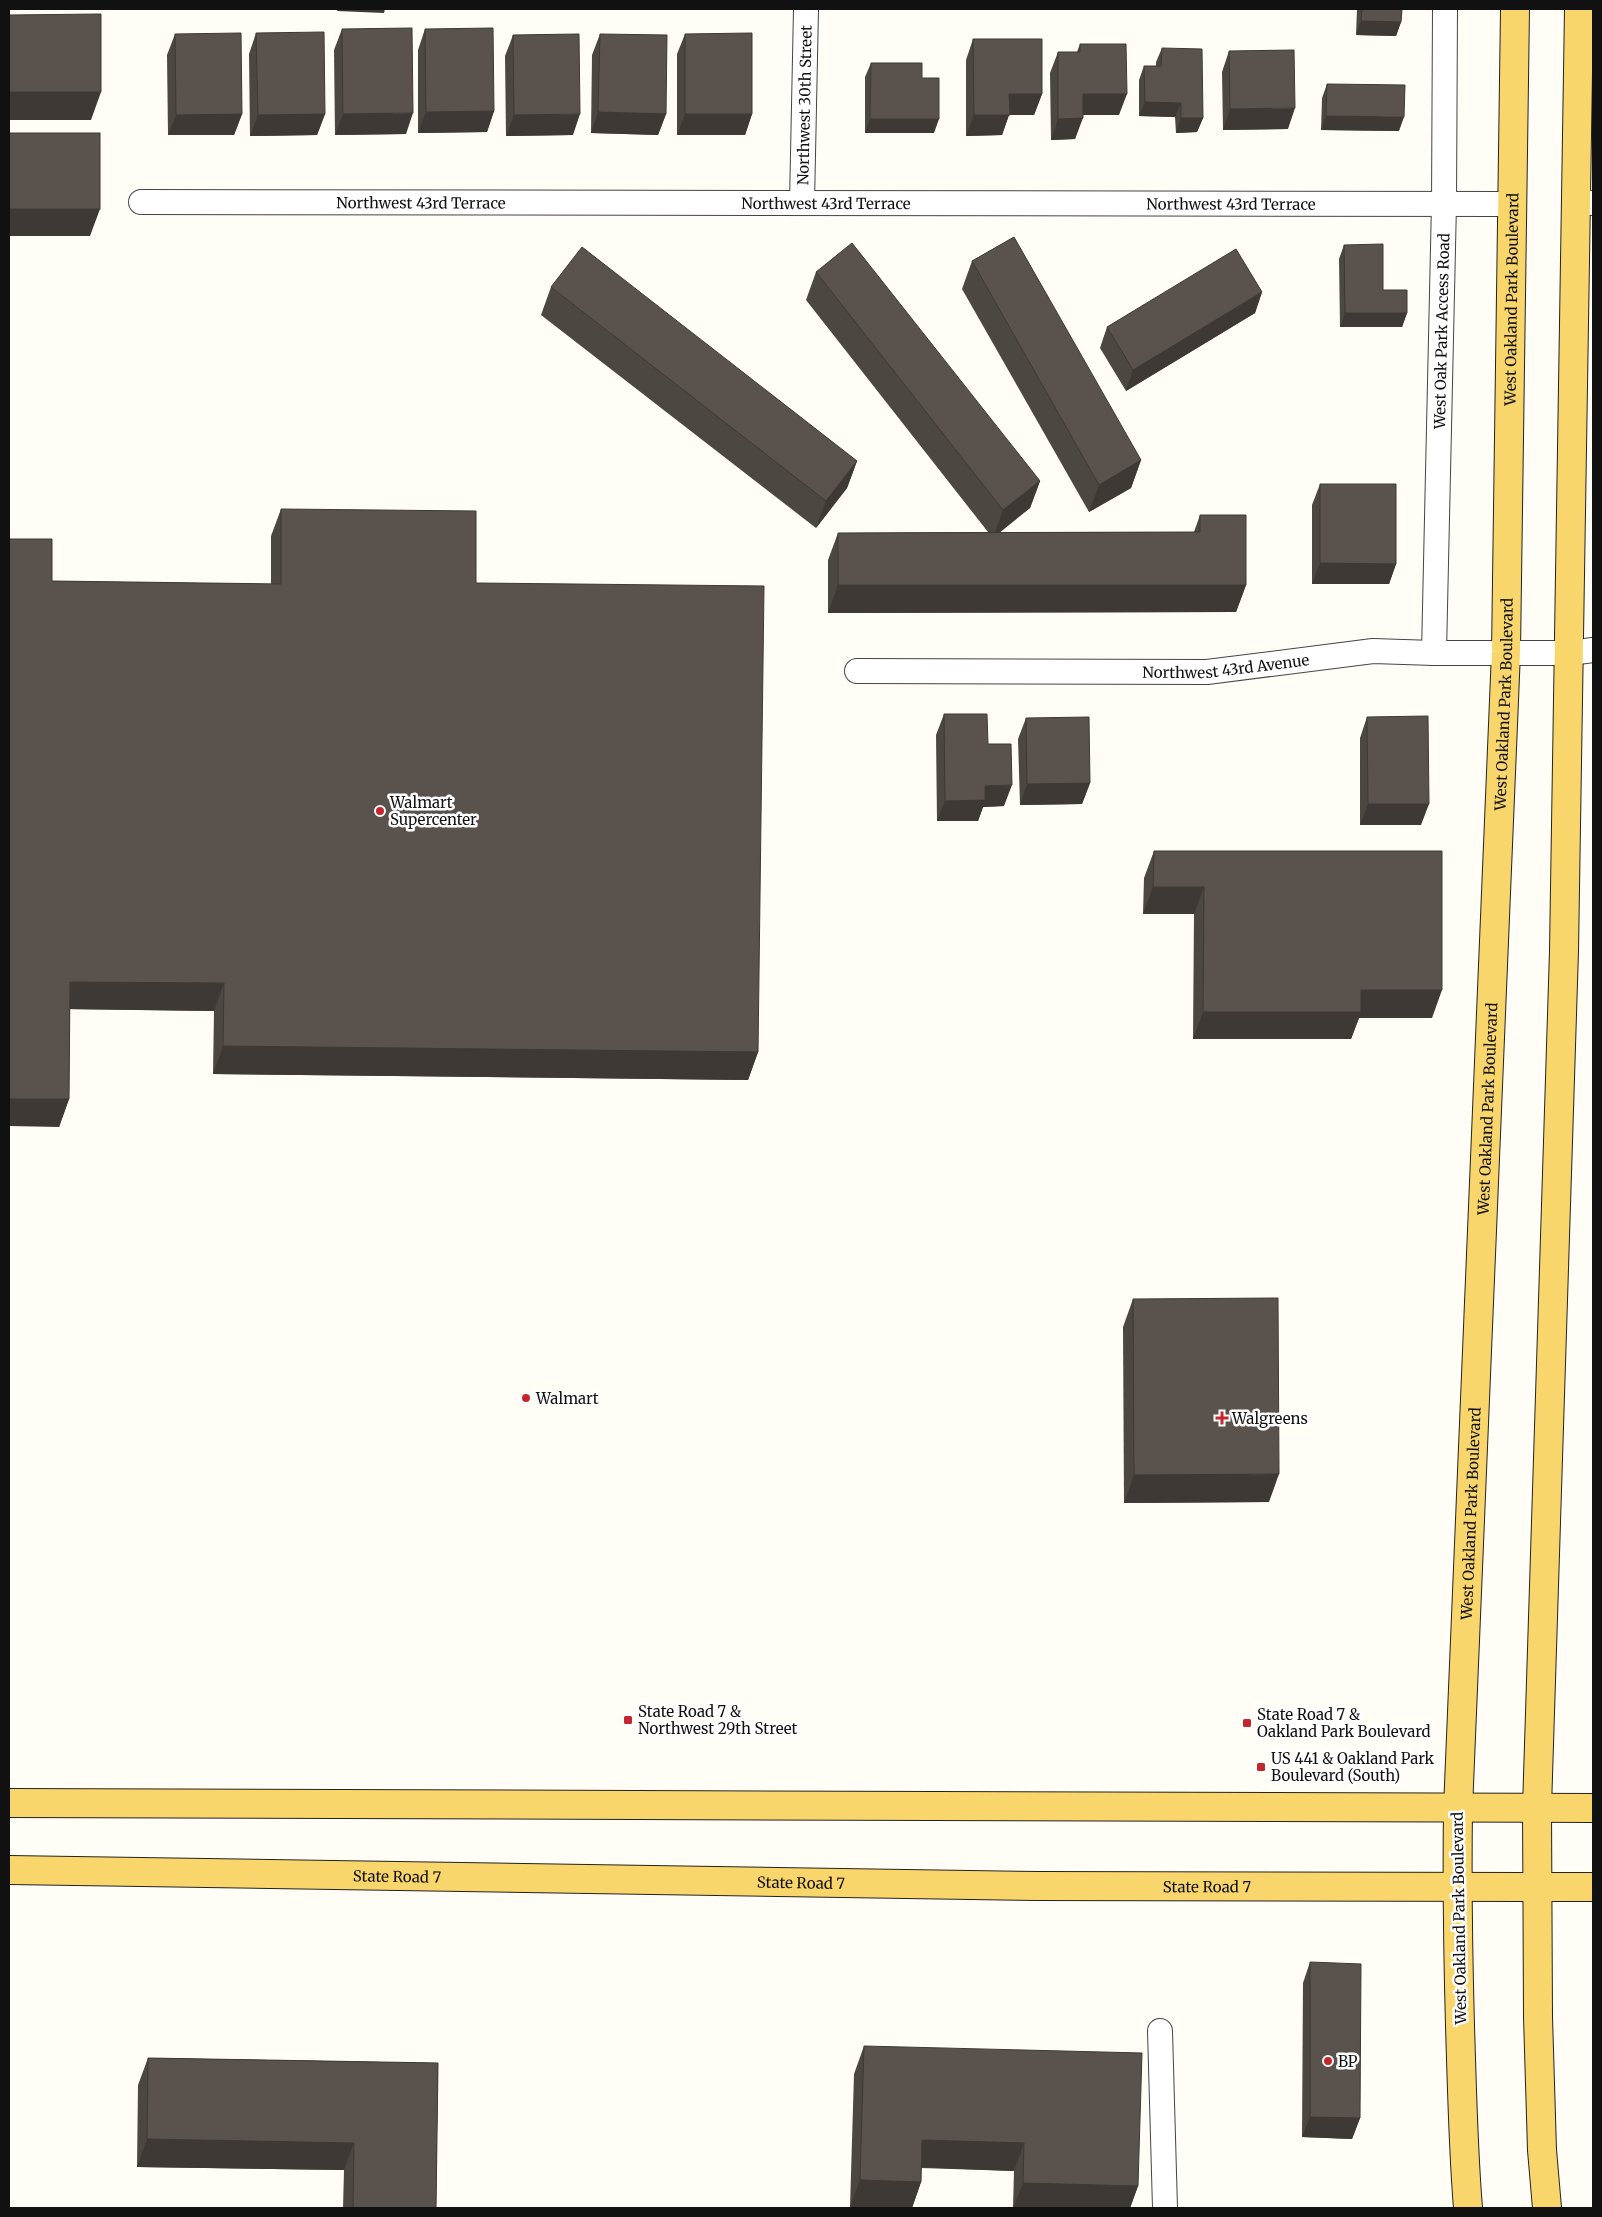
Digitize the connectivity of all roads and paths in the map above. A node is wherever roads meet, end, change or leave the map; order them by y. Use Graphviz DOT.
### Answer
graph roads {
  1 [pos="806,9"];
  2 [pos="1445,9"];
  3 [pos="1515,9"];
  4 [pos="1578,9"];
  5 [pos="141,202"];
  6 [pos="1584,202"];
  7 [pos="802,203"];
  8 [pos="1444,203"];
  9 [pos="1512,204"];
  10 [pos="1506,652"];
  11 [pos="1581,652"];
  12 [pos="1434,653"];
  13 [pos="857,671"];
  14 [pos="9,1804"];
  15 [pos="1537,1808"];
  16 [pos="1593,1808"];
  17 [pos="1458,1809"];
  18 [pos="9,1870"];
  19 [pos="1536,1886"];
  20 [pos="1457,1887"];
  21 [pos="1593,1887"];
  22 [pos="1160,2030"];
  23 [pos="1164,2208"];
  24 [pos="1468,2208"];
  25 [pos="1547,2208"];
  1 -- 7 [label="street, Northwest 30th Street"];
  2 -- 8 [label="street, West Oak Park Access Road"];
  3 -- 9 [label="main road, West Oakland Park Boulevard"];
  4 -- 6 [label="main road"];
  5 -- 7 [label="street, Northwest 43rd Terrace"];
  6 -- 11 [label="main road"];
  7 -- 8 [label="street, Northwest 43rd Terrace"];
  8 -- 9 [label="street, Northwest 43rd Terrace"];
  8 -- 12 [label="street, West Oak Park Access Road"];
  9 -- 10 [label="main road, West Oakland Park Boulevard"];
  10 -- 11 [label="street, Northwest 43rd Avenue"];
  10 -- 12 [label="street, Northwest 43rd Avenue"];
  10 -- 17 [label="main road, West Oakland Park Boulevard"];
  11 -- 15 [label="main road"];
  12 -- 13 [label="street, Northwest 43rd Avenue"];
  14 -- 17 [label="main road"];
  15 -- 16 [label="main road"];
  15 -- 17 [label="main road"];
  15 -- 19 [label="main road"];
  17 -- 20 [label="main road, West Oakland Park Boulevard"];
  18 -- 20 [label="main road, State Road 7"];
  19 -- 20 [label="main road, State Road 7"];
  19 -- 21 [label="main road, State Road 7"];
  19 -- 25 [label="main road"];
  20 -- 24 [label="main road, West Oakland Park Boulevard"];
  22 -- 23 [label="street"];
}
